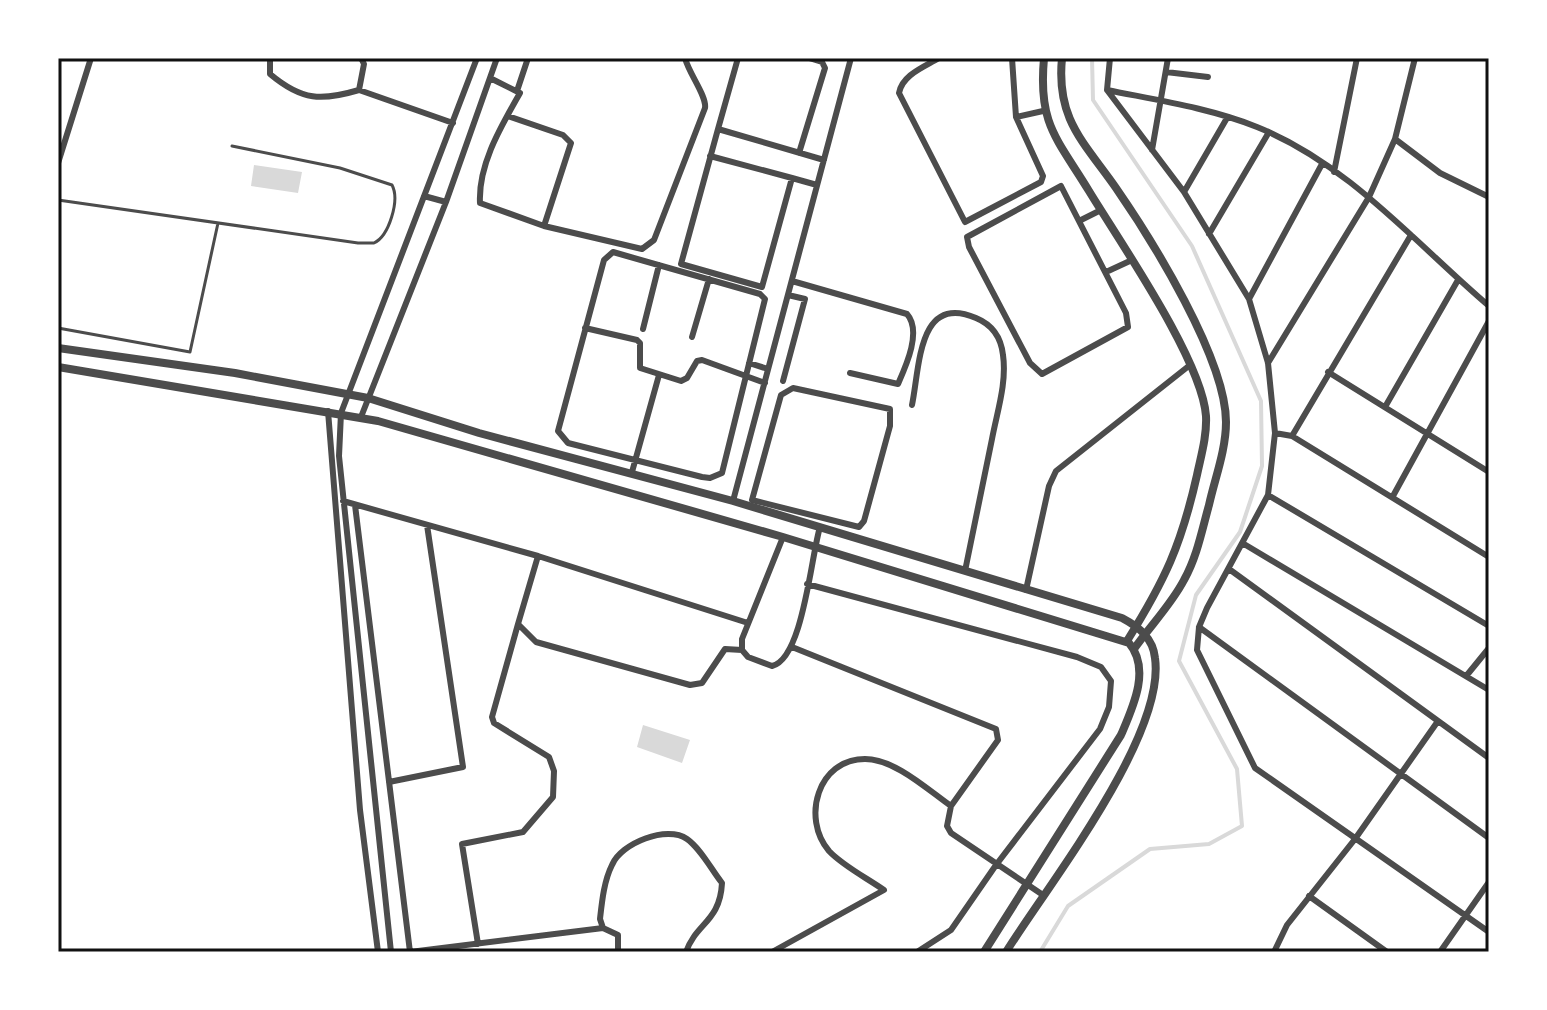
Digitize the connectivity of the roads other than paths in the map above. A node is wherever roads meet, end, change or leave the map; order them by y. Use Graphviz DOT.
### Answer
graph roads {
  1 [pos="91,58"];
  2 [pos="270,58"];
  3 [pos="477,58"];
  4 [pos="497,58"];
  5 [pos="528,58"];
  6 [pos="685,58"];
  7 [pos="738,58"];
  8 [pos="809,58"];
  9 [pos="939,58"];
  10 [pos="1012,58"];
  11 [pos="1044,58"];
  12 [pos="1062,58"];
  13 [pos="1110,58"];
  14 [pos="1168,58"];
  15 [pos="1357,58"];
  16 [pos="1415,58"];
  17 [pos="853,59"];
  18 [pos="364,60"];
  19 [pos="1166,72"];
  20 [pos="1208,77"];
  21 [pos="490,78"];
  22 [pos="359,90"];
  23 [pos="1107,90"];
  24 [pos="517,91"];
  25 [pos="1162,102"];
  26 [pos="1043,111"];
  27 [pos="508,116"];
  28 [pos="1016,117"];
  29 [pos="1227,118"];
  30 [pos="453,123"];
  31 [pos="718,129"];
  32 [pos="1269,132"];
  33 [pos="1395,139"];
  34 [pos="232,146"];
  35 [pos="1152,150"];
  36 [pos="799,153"];
  37 [pos="710,156"];
  38 [pos="824,160"];
  39 [pos="58,163"];
  40 [pos="1322,164"];
  41 [pos="1334,172"];
  42 [pos="792,178"];
  43 [pos="817,185"];
  44 [pos="1184,192"];
  45 [pos="424,196"];
  46 [pos="1369,197"];
  47 [pos="1489,197"];
  48 [pos="58,200"];
  49 [pos="446,202"];
  50 [pos="1101,210"];
  51 [pos="1079,221"];
  52 [pos="218,223"];
  53 [pos="544,226"];
  54 [pos="1209,234"];
  55 [pos="1411,235"];
  56 [pos="1132,260"];
  57 [pos="659,265"];
  58 [pos="1106,272"];
  59 [pos="709,279"];
  60 [pos="1458,280"];
  61 [pos="792,281"];
  62 [pos="810,286"];
  63 [pos="788,295"];
  64 [pos="805,299"];
  65 [pos="1249,299"];
  66 [pos="1489,306"];
  67 [pos="1489,321"];
  68 [pos="58,328"];
  69 [pos="585,328"];
  70 [pos="643,329"];
  71 [pos="692,337"];
  72 [pos="58,348"];
  73 [pos="190,352"];
  74 [pos="749,363"];
  75 [pos="1268,363"];
  76 [pos="1190,365"];
  77 [pos="187,366"];
  78 [pos="58,367"];
  79 [pos="768,369"];
  80 [pos="1328,372"];
  81 [pos="850,373"];
  82 [pos="659,375"];
  83 [pos="745,376"];
  84 [pos="783,381"];
  85 [pos="765,383"];
  86 [pos="348,394"];
  87 [pos="368,398"];
  88 [pos="759,404"];
  89 [pos="912,405"];
  90 [pos="1385,407"];
  91 [pos="777,408"];
  92 [pos="328,411"];
  93 [pos="341,413"];
  94 [pos="361,417"];
  95 [pos="1275,433"];
  96 [pos="1428,434"];
  97 [pos="1292,436"];
  98 [pos="635,460"];
  99 [pos="632,472"];
  100 [pos="1489,472"];
  101 [pos="1268,495"];
  102 [pos="1393,496"];
  103 [pos="343,501"];
  104 [pos="733,501"];
  105 [pos="355,505"];
  106 [pos="821,524"];
  107 [pos="427,525"];
  108 [pos="783,537"];
  109 [pos="1244,544"];
  110 [pos="814,546"];
  111 [pos="538,556"];
  112 [pos="1489,557"];
  113 [pos="1229,569"];
  114 [pos="965,571"];
  115 [pos="807,584"];
  116 [pos="1026,590"];
  117 [pos="748,623"];
  118 [pos="518,624"];
  119 [pos="1137,626"];
  120 [pos="1489,626"];
  121 [pos="1199,627"];
  122 [pos="1145,633"];
  123 [pos="1127,641"];
  124 [pos="792,647"];
  125 [pos="1489,648"];
  126 [pos="1134,649"];
  127 [pos="742,650"];
  128 [pos="1467,675"];
  129 [pos="1489,690"];
  130 [pos="1438,721"];
  131 [pos="1489,758"];
  132 [pos="1400,773"];
  133 [pos="389,782"];
  134 [pos="951,806"];
  135 [pos="1489,838"];
  136 [pos="1355,839"];
  137 [pos="996,865"];
  138 [pos="1489,882"];
  139 [pos="1027,886"];
  140 [pos="1043,895"];
  141 [pos="1309,896"];
  142 [pos="1467,915"];
  143 [pos="603,928"];
  144 [pos="1489,932"];
  145 [pos="478,944"];
  146 [pos="378,952"];
  147 [pos="391,952"];
  148 [pos="410,952"];
  149 [pos="618,952"];
  150 [pos="686,952"];
  151 [pos="772,952"];
  152 [pos="917,952"];
  153 [pos="984,952"];
  154 [pos="1006,952"];
  155 [pos="1274,952"];
  156 [pos="1387,952"];
  157 [pos="1440,952"];
  1 -- 39 [label="street"];
  2 -- 22 [label="street"];
  3 -- 30 [label="street"];
  4 -- 21 [label="street"];
  5 -- 24 [label="street"];
  6 -- 53 [label="street"];
  7 -- 31 [label="street"];
  8 -- 36 [label="street"];
  9 -- 28 [label="street"];
  10 -- 28 [label="street"];
  11 -- 26 [label="street"];
  12 -- 122 [label="street"];
  13 -- 23 [label="street"];
  14 -- 19 [label="street"];
  15 -- 41 [label="street"];
  16 -- 33 [label="street"];
  17 -- 38 [label="street"];
  18 -- 22 [label="street"];
  19 -- 20 [label="street"];
  19 -- 25 [label="street"];
  21 -- 24 [label="street"];
  21 -- 49 [label="street"];
  22 -- 30 [label="street"];
  23 -- 25 [label="street"];
  23 -- 35 [label="street"];
  24 -- 27 [label="street"];
  25 -- 29 [label="street"];
  25 -- 35 [label="street"];
  26 -- 28 [label="street"];
  26 -- 50 [label="street"];
  27 -- 53 [label="street"];
  27 -- 53 [label="street"];
  29 -- 32 [label="street"];
  29 -- 44 [label="street"];
  30 -- 45 [label="street"];
  31 -- 36 [label="street"];
  31 -- 37 [label="street"];
  32 -- 40 [label="street"];
  32 -- 54 [label="street"];
  33 -- 46 [label="street"];
  33 -- 47 [label="street"];
  34 -- 52 [label="lane"];
  35 -- 44 [label="street"];
  36 -- 38 [label="street"];
  37 -- 42 [label="street"];
  37 -- 42 [label="street"];
  38 -- 43 [label="street"];
  40 -- 41 [label="street"];
  40 -- 65 [label="street"];
  41 -- 46 [label="street"];
  42 -- 43 [label="street"];
  43 -- 61 [label="street"];
  44 -- 54 [label="street"];
  45 -- 49 [label="street"];
  45 -- 86 [label="street"];
  46 -- 55 [label="street"];
  46 -- 75 [label="street"];
  48 -- 52 [label="lane"];
  49 -- 87 [label="street"];
  50 -- 51 [label="street"];
  50 -- 56 [label="street"];
  51 -- 58 [label="street"];
  51 -- 58 [label="street"];
  52 -- 73 [label="lane"];
  54 -- 65 [label="street"];
  55 -- 60 [label="street"];
  55 -- 80 [label="street"];
  56 -- 58 [label="street"];
  56 -- 76 [label="street"];
  57 -- 59 [label="street"];
  57 -- 69 [label="street"];
  57 -- 70 [label="street"];
  59 -- 71 [label="street"];
  59 -- 74 [label="street"];
  60 -- 66 [label="street"];
  60 -- 90 [label="street"];
  61 -- 62 [label="street"];
  61 -- 63 [label="street"];
  62 -- 64 [label="street"];
  62 -- 81 [label="street"];
  63 -- 64 [label="street"];
  63 -- 79 [label="street"];
  64 -- 84 [label="street"];
  65 -- 75 [label="street"];
  67 -- 96 [label="street"];
  68 -- 73 [label="lane"];
  69 -- 82 [label="street"];
  69 -- 98 [label="street"];
  72 -- 77 [label="street"];
  73 -- 77 [label="lane"];
  74 -- 79 [label="street"];
  74 -- 83 [label="street"];
  75 -- 95 [label="street"];
  76 -- 116 [label="street"];
  76 -- 119 [label="street"];
  77 -- 86 [label="street"];
  78 -- 92 [label="street"];
  79 -- 85 [label="street"];
  80 -- 90 [label="street"];
  80 -- 97 [label="street"];
  82 -- 83 [label="street"];
  82 -- 98 [label="street"];
  83 -- 85 [label="street"];
  83 -- 98 [label="street"];
  85 -- 88 [label="street"];
  86 -- 87 [label="street"];
  86 -- 93 [label="street"];
  87 -- 94 [label="street"];
  87 -- 99 [label="street"];
  88 -- 91 [label="street"];
  88 -- 104 [label="street"];
  89 -- 114 [label="street"];
  90 -- 96 [label="street"];
  91 -- 106 [label="street"];
  91 -- 106 [label="street"];
  92 -- 93 [label="street"];
  92 -- 146 [label="street"];
  93 -- 94 [label="street"];
  93 -- 103 [label="street"];
  94 -- 108 [label="street"];
  95 -- 97 [label="street"];
  95 -- 101 [label="street"];
  96 -- 100 [label="street"];
  96 -- 102 [label="street"];
  97 -- 102 [label="street"];
  98 -- 99 [label="street"];
  99 -- 104 [label="street"];
  101 -- 109 [label="street"];
  101 -- 120 [label="street"];
  102 -- 112 [label="street"];
  103 -- 105 [label="street"];
  103 -- 147 [label="street"];
  104 -- 106 [label="street"];
  105 -- 107 [label="street"];
  105 -- 133 [label="street"];
  106 -- 110 [label="street"];
  106 -- 114 [label="street"];
  107 -- 111 [label="street"];
  107 -- 133 [label="street"];
  108 -- 110 [label="street"];
  108 -- 117 [label="street"];
  109 -- 113 [label="street"];
  109 -- 128 [label="street"];
  110 -- 115 [label="street"];
  110 -- 123 [label="street"];
  111 -- 117 [label="street"];
  111 -- 118 [label="street"];
  113 -- 121 [label="street"];
  113 -- 130 [label="street"];
  114 -- 116 [label="street"];
  115 -- 124 [label="street"];
  115 -- 137 [label="street"];
  116 -- 119 [label="street"];
  117 -- 127 [label="street"];
  118 -- 127 [label="street"];
  118 -- 145 [label="street"];
  119 -- 122 [label="street"];
  119 -- 123 [label="street"];
  121 -- 132 [label="street"];
  121 -- 136 [label="street"];
  122 -- 126 [label="street"];
  122 -- 140 [label="street"];
  123 -- 126 [label="street"];
  124 -- 127 [label="street"];
  124 -- 134 [label="street"];
  125 -- 128 [label="street"];
  126 -- 139 [label="street"];
  128 -- 129 [label="street"];
  130 -- 131 [label="street"];
  130 -- 132 [label="street"];
  132 -- 135 [label="street"];
  132 -- 136 [label="street"];
  133 -- 148 [label="street"];
  134 -- 137 [label="street"];
  134 -- 151 [label="street"];
  136 -- 141 [label="street"];
  136 -- 142 [label="street"];
  137 -- 139 [label="street"];
  137 -- 152 [label="street"];
  138 -- 142 [label="street"];
  139 -- 140 [label="street"];
  139 -- 153 [label="street"];
  140 -- 154 [label="street"];
  141 -- 155 [label="street"];
  141 -- 156 [label="street"];
  142 -- 144 [label="street"];
  142 -- 157 [label="street"];
  143 -- 145 [label="street"];
  143 -- 149 [label="street"];
  143 -- 150 [label="street"];
  145 -- 148 [label="street"];
}
